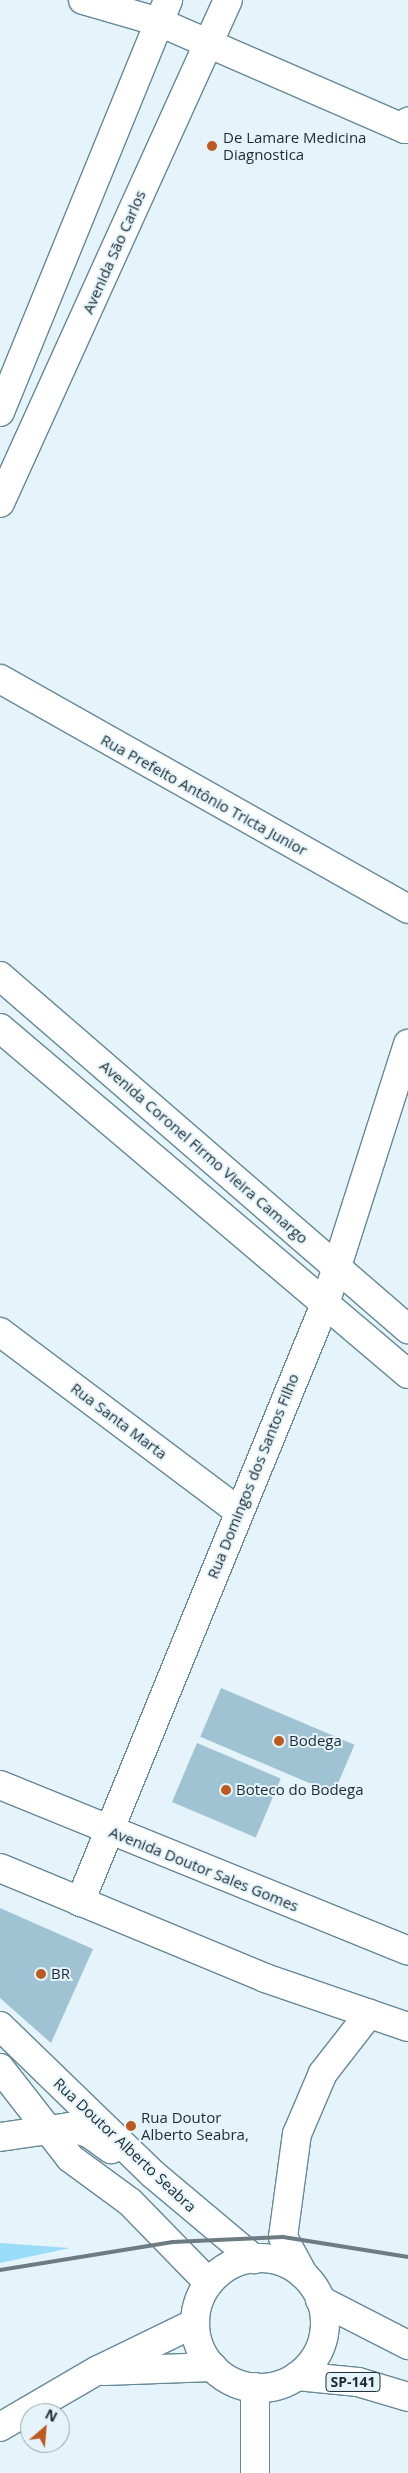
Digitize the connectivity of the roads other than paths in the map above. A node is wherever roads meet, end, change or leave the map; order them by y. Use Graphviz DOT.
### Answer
graph roads {
  1 [pos="84,0"];
  2 [pos="228,0"];
  3 [pos="164,11"];
  4 [pos="208,43"];
  5 [pos="406,126"];
  6 [pos="0,412"];
  7 [pos="0,503"];
  8 [pos="0,679"];
  9 [pos="408,909"];
  10 [pos="0,976"];
  11 [pos="0,1028"];
  12 [pos="408,1044"];
  13 [pos="338,1267"];
  14 [pos="325,1304"];
  15 [pos="408,1329"];
  16 [pos="0,1332"];
  17 [pos="408,1374"];
  18 [pos="238,1511"];
  19 [pos="0,1785"];
  20 [pos="110,1832"];
  21 [pos="0,1868"];
  22 [pos="80,1902"];
  23 [pos="408,1951"];
  24 [pos="369,2014"];
  25 [pos="0,2026"];
  26 [pos="408,2027"];
  27 [pos="0,2068"];
  28 [pos="48,2130"];
  29 [pos="0,2137"];
  30 [pos="154,2174"];
  31 [pos="254,2259"];
  32 [pos="303,2274"];
  33 [pos="209,2283"];
  34 [pos="320,2300"];
  35 [pos="195,2323"];
  36 [pos="408,2345"];
  37 [pos="213,2367"];
  38 [pos="98,2370"];
  39 [pos="297,2376"];
  40 [pos="255,2388"];
  41 [pos="408,2397"];
  42 [pos="0,2427"];
  43 [pos="254,2473"];
  1 -- 3 [label="main road"];
  2 -- 4 [label="main road, Avenida São Carlos"];
  3 -- 4 [label="main road"];
  3 -- 6 [label="main road"];
  4 -- 5 [label="main road"];
  4 -- 7 [label="main road, Avenida São Carlos"];
  8 -- 9 [label="main road, Rua Prefeito Antônio Tricta Junior"];
  10 -- 13 [label="main road, Avenida Coronel Firmo Vieira Camargo"];
  11 -- 14 [label="main road"];
  12 -- 13 [label="main road, Rua Domingos dos Santos Filho"];
  13 -- 14 [label="main road, Rua Domingos dos Santos Filho"];
  13 -- 15 [label="main road, Avenida Coronel Firmo Vieira Camargo"];
  14 -- 17 [label="main road"];
  14 -- 18 [label="main road, Rua Domingos dos Santos Filho"];
  16 -- 18 [label="main road, Rua Santa Marta"];
  18 -- 20 [label="main road, Rua Domingos dos Santos Filho"];
  19 -- 20 [label="main road, Avenida Doutor Sales Gomes"];
  20 -- 22 [label="main road, Rua Domingos dos Santos Filho"];
  20 -- 23 [label="main road, Avenida Doutor Sales Gomes"];
  21 -- 22 [label="main road"];
  22 -- 24 [label="main road"];
  24 -- 26 [label="main road"];
  24 -- 32 [label="main road"];
  25 -- 30 [label="main road, Rua Doutor Alberto Seabra"];
  27 -- 28 [label="main road"];
  28 -- 29 [label="main road"];
  28 -- 30 [label="main road"];
  28 -- 33 [label="main road"];
  30 -- 31 [label="main road, Rua Doutor Alberto Seabra"];
  31 -- 32 [label="main road"];
  31 -- 33 [label="main road"];
  32 -- 34 [label="main road"];
  33 -- 35 [label="main road"];
  34 -- 36 [label="main road"];
  34 -- 39 [label="main road"];
  35 -- 37 [label="main road"];
  35 -- 38 [label="main road"];
  37 -- 38 [label="main road"];
  37 -- 40 [label="main road"];
  38 -- 42 [label="main road"];
  39 -- 40 [label="main road"];
  39 -- 41 [label="main road, SP-141"];
  40 -- 43 [label="main road"];
}
